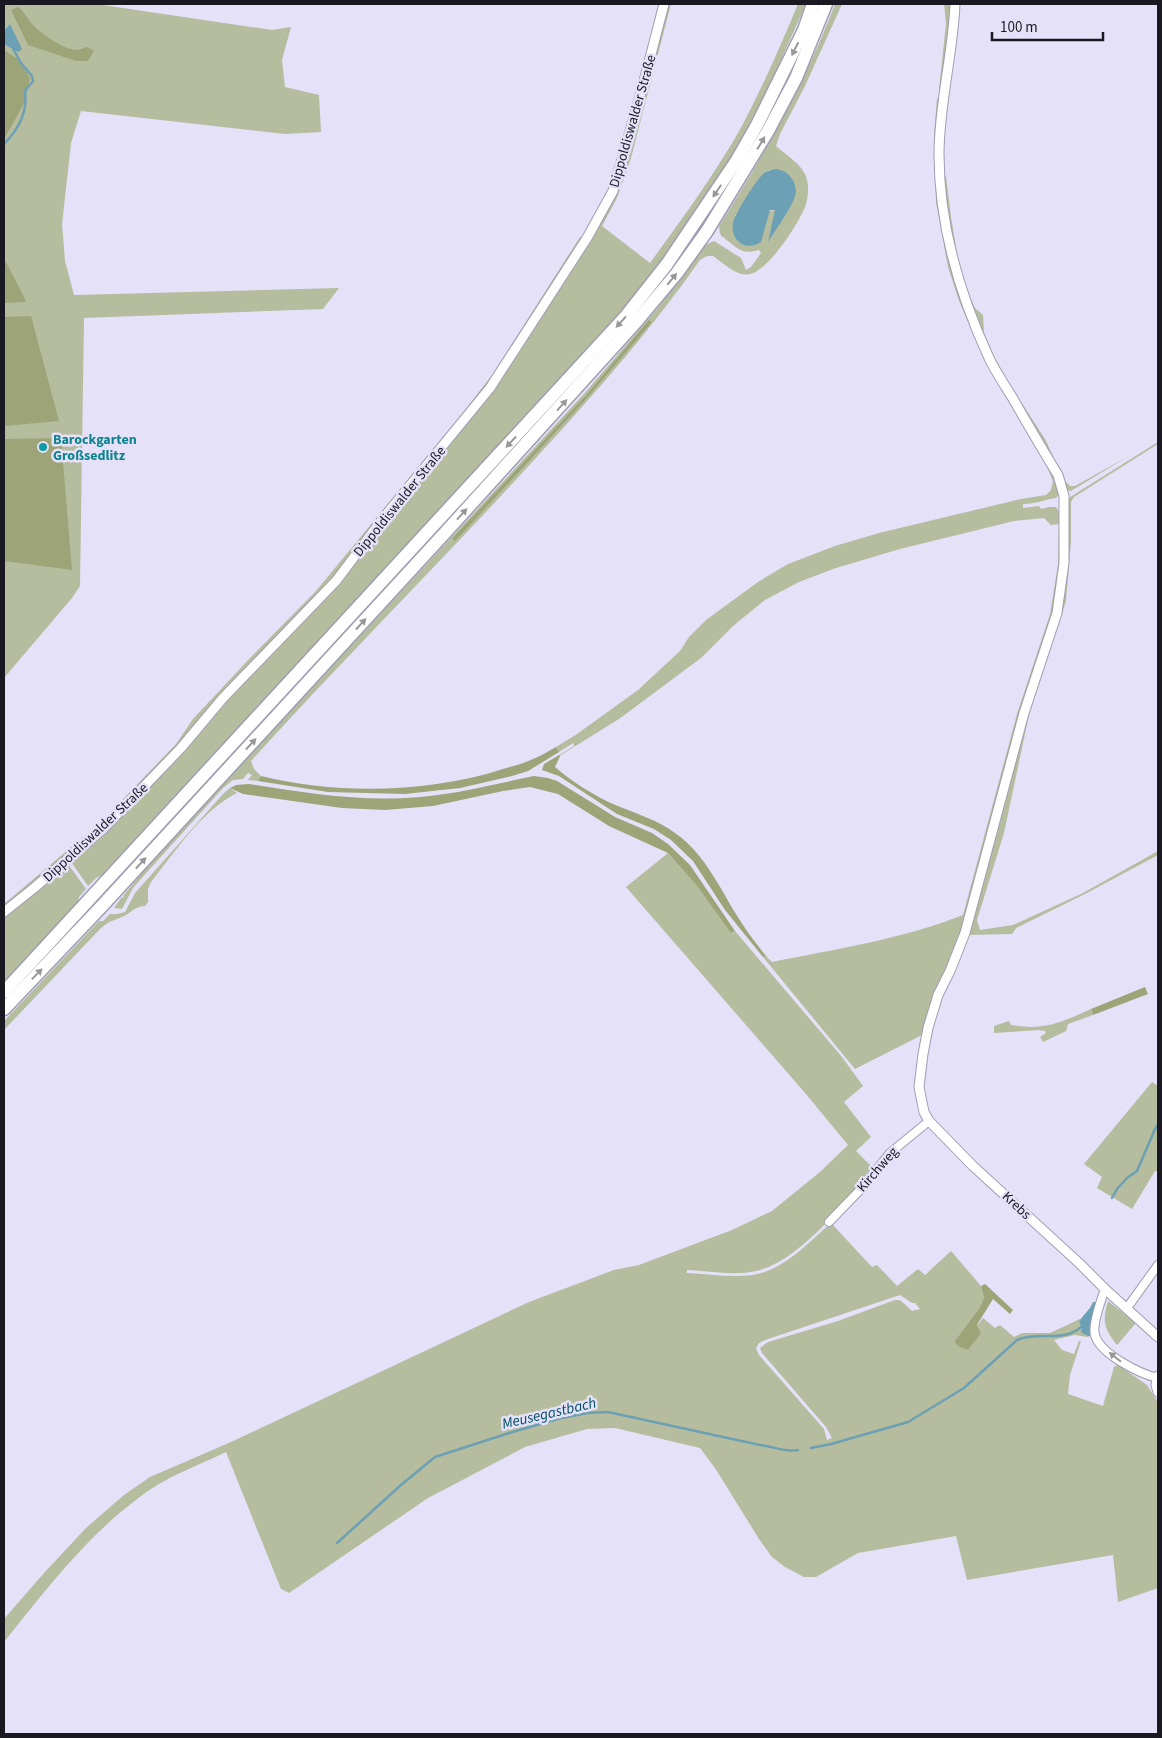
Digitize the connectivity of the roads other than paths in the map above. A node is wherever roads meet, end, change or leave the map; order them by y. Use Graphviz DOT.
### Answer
graph roads {
  1 [pos="664,4"];
  2 [pos="814,4"];
  3 [pos="826,4"];
  4 [pos="955,4"];
  5 [pos="100,899"];
  6 [pos="4,912"];
  7 [pos="4,992"];
  8 [pos="4,1009"];
  9 [pos="929,1121"];
  10 [pos="829,1222"];
  11 [pos="1158,1265"];
  12 [pos="1105,1289"];
  13 [pos="1128,1308"];
  14 [pos="1158,1337"];
  15 [pos="1158,1377"];
  16 [pos="1158,1392"];
  1 -- 6 [label="street, Dippoldiswalder Straße"];
  2 -- 5 [label="highway, one-way"];
  5 -- 3 [label="highway, one-way"];
  4 -- 9 [label="street"];
  5 -- 7 [label="highway"];
  8 -- 5 [label="highway, one-way"];
  9 -- 10 [label="street, Kirchweg"];
  9 -- 12 [label="street, Krebs"];
  11 -- 13 [label="street"];
  12 -- 13 [label="street, Krebs"];
  15 -- 12 [label="street, one-way"];
  13 -- 14 [label="street, Krebs"];
  15 -- 16 [label="street"];
}
